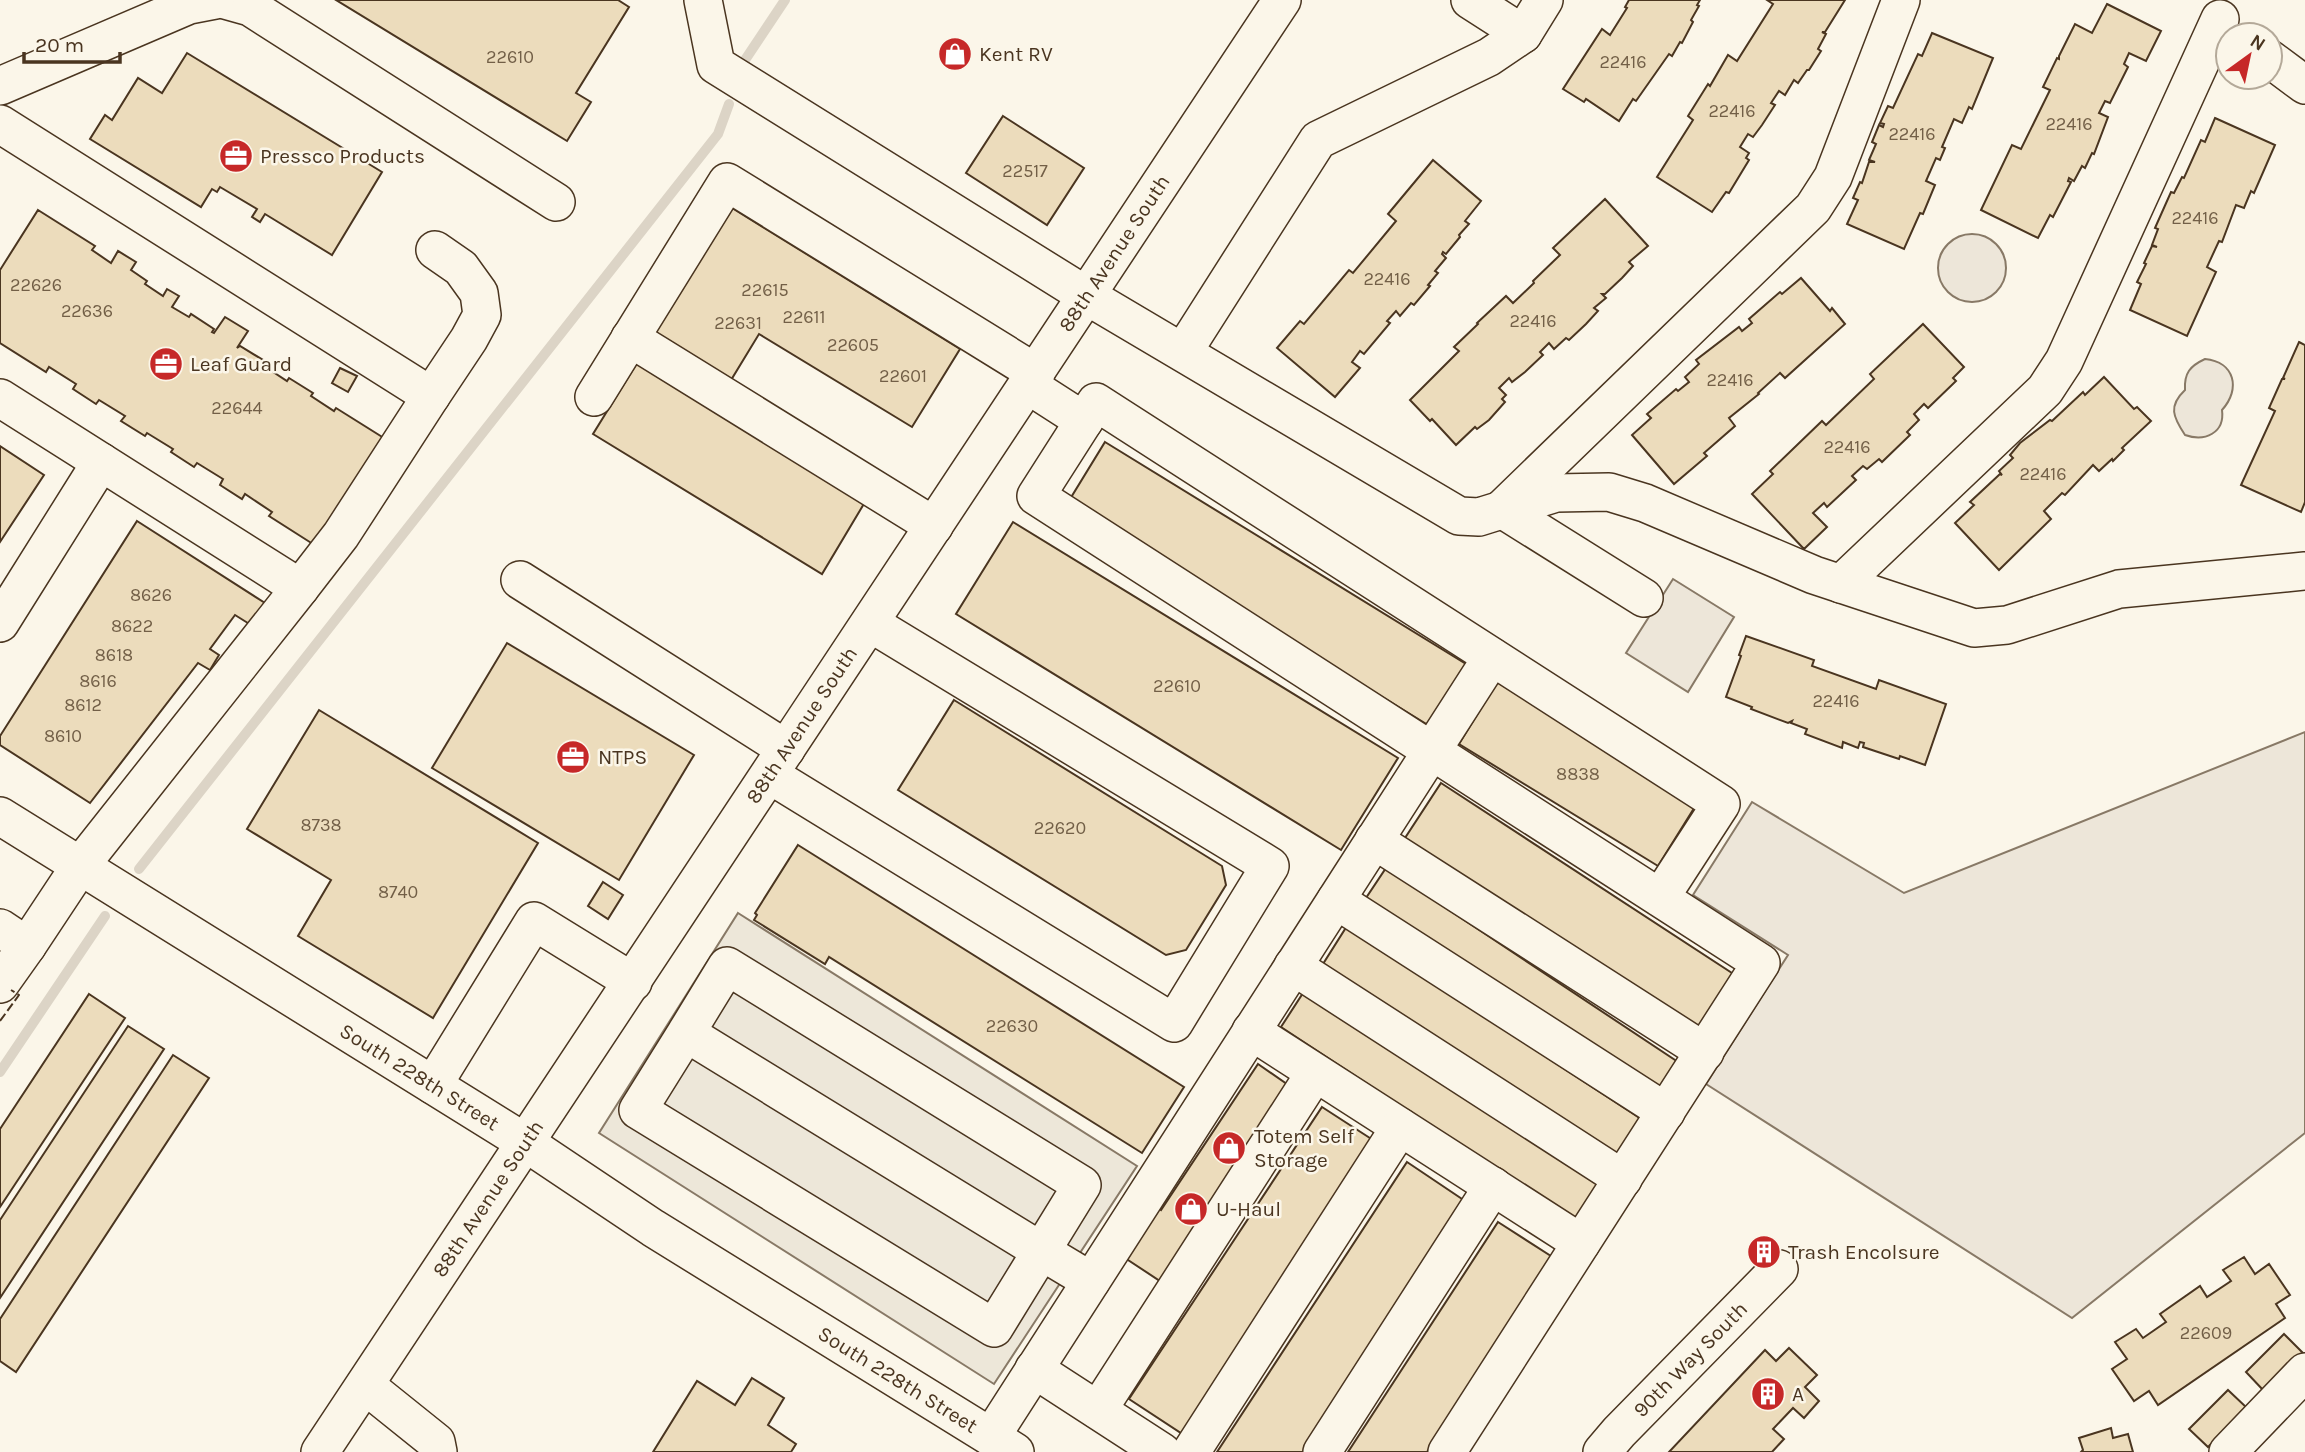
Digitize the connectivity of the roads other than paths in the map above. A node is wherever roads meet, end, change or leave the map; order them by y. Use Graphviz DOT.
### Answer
graph roads {
  1 [pos="215,0"];
  2 [pos="225,0"];
  3 [pos="703,0"];
  4 [pos="1282,0"];
  5 [pos="1470,0"];
  6 [pos="1544,0"];
  7 [pos="1900,0"];
  8 [pos="2219,18"];
  9 [pos="1523,34"];
  10 [pos="2284,69"];
  11 [pos="2305,85"];
  12 [pos="0,86"];
  13 [pos="0,124"];
  14 [pos="556,202"];
  15 [pos="435,250"];
  16 [pos="1087,296"];
  17 [pos="630,338"];
  18 [pos="1183,352"];
  19 [pos="1032,379"];
  20 [pos="431,397"];
  21 [pos="594,397"];
  22 [pos="0,398"];
  23 [pos="1084,421"];
  24 [pos="101,462"];
  25 [pos="1502,509"];
  26 [pos="934,526"];
  27 [pos="2305,571"];
  28 [pos="520,580"];
  29 [pos="1841,584"];
  30 [pos="300,588"];
  31 [pos="1644,598"];
  32 [pos="0,623"];
  33 [pos="870,623"];
  34 [pos="1492,657"];
  35 [pos="1432,751"];
  36 [pos="778,762"];
  37 [pos="0,816"];
  38 [pos="1374,840"];
  39 [pos="80,866"];
  40 [pos="1660,898"];
  41 [pos="1336,900"];
  42 [pos="14,937"];
  43 [pos="1293,967"];
  44 [pos="633,982"];
  45 [pos="0,984"];
  46 [pos="1251,1031"];
  47 [pos="686,1033"];
  48 [pos="1705,1052"];
  49 [pos="1315,1073"];
  50 [pos="433,1085"];
  51 [pos="1666,1112"];
  52 [pos="1400,1127"];
  53 [pos="526,1143"];
  54 [pos="1623,1179"];
  55 [pos="1493,1186"];
  56 [pos="1581,1243"];
  57 [pos="1041,1251"];
  58 [pos="1779,1269"];
  59 [pos="1091,1281"];
  60 [pos="1034,1369"];
  61 [pos="2305,1372"];
  62 [pos="365,1385"];
  63 [pos="1098,1410"];
  64 [pos="987,1442"];
  65 [pos="320,1452"];
  66 [pos="438,1452"];
  67 [pos="1163,1452"];
  68 [pos="1191,1452"];
  69 [pos="1322,1452"];
  70 [pos="1447,1452"];
  71 [pos="1602,1452"];
  72 [pos="2228,1452"];
  1 -- 12 [label="street"];
  2 -- 14 [label="street"];
  3 -- 16 [label="street"];
  4 -- 16 [label="street, 88th Avenue South"];
  5 -- 9 [label="street"];
  6 -- 9 [label="street"];
  7 -- 25 [label="street"];
  8 -- 29 [label="street"];
  9 -- 18 [label="street"];
  10 -- 11 [label="street"];
  13 -- 20 [label="street"];
  15 -- 20 [label="street"];
  16 -- 18 [label="street"];
  16 -- 19 [label="street, 88th Avenue South"];
  17 -- 19 [label="street"];
  17 -- 21 [label="street"];
  17 -- 26 [label="street"];
  18 -- 25 [label="street"];
  19 -- 23 [label="street"];
  19 -- 26 [label="street, 88th Avenue South"];
  20 -- 30 [label="street"];
  22 -- 24 [label="street"];
  23 -- 34 [label="street"];
  23 -- 35 [label="street"];
  24 -- 30 [label="street"];
  24 -- 32 [label="street"];
  25 -- 29 [label="street"];
  25 -- 31 [label="street"];
  26 -- 33 [label="street, 88th Avenue South"];
  27 -- 29 [label="street"];
  28 -- 36 [label="street"];
  30 -- 39 [label="street"];
  33 -- 36 [label="street, 88th Avenue South"];
  33 -- 36 [label="street"];
  34 -- 35 [label="street"];
  34 -- 40 [label="street"];
  35 -- 38 [label="street"];
  35 -- 40 [label="street"];
  36 -- 44 [label="street, 88th Avenue South"];
  37 -- 39 [label="street, South 228th Street"];
  38 -- 41 [label="street"];
  38 -- 48 [label="street"];
  39 -- 42 [label="street"];
  39 -- 50 [label="street, South 228th Street"];
  40 -- 48 [label="street"];
  41 -- 43 [label="street"];
  41 -- 51 [label="street"];
  42 -- 45 [label="street"];
  43 -- 46 [label="street"];
  43 -- 54 [label="street"];
  44 -- 50 [label="street"];
  44 -- 53 [label="street, 88th Avenue South"];
  46 -- 49 [label="street"];
  46 -- 59 [label="street"];
  47 -- 57 [label="street"];
  47 -- 57 [label="street"];
  47 -- 57 [label="street"];
  48 -- 51 [label="street"];
  49 -- 52 [label="street"];
  49 -- 63 [label="street"];
  50 -- 53 [label="street, South 228th Street"];
  51 -- 54 [label="street"];
  52 -- 55 [label="street"];
  52 -- 68 [label="street"];
  53 -- 62 [label="street, 88th Avenue South"];
  53 -- 64 [label="street, South 228th Street"];
  54 -- 56 [label="street"];
  55 -- 56 [label="street"];
  55 -- 69 [label="street"];
  56 -- 70 [label="street"];
  57 -- 59 [label="street"];
  58 -- 71 [label="street, 90th Way South"];
  59 -- 60 [label="street"];
  60 -- 63 [label="street"];
  60 -- 64 [label="street"];
  61 -- 72 [label="street"];
  62 -- 65 [label="street, 88th Avenue South"];
  62 -- 66 [label="street"];
  63 -- 67 [label="street"];
}
